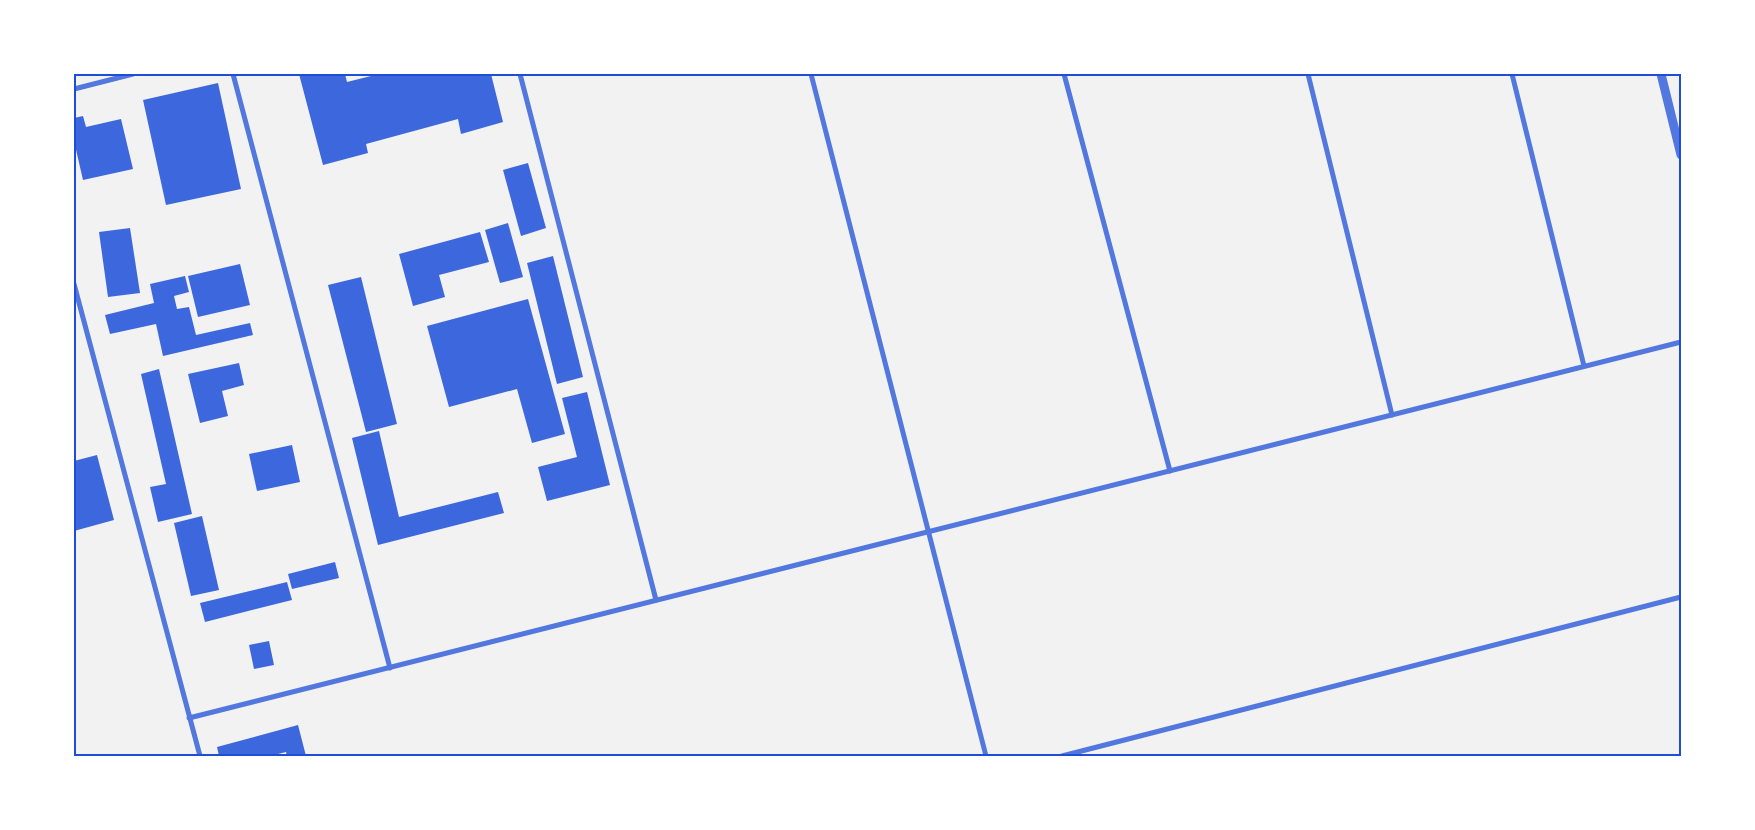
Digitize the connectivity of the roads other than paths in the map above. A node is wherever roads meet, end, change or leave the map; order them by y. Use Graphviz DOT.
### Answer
graph roads {
  1 [pos="133,74"];
  2 [pos="233,74"];
  3 [pos="520,74"];
  4 [pos="811,74"];
  5 [pos="1064,74"];
  6 [pos="1308,74"];
  7 [pos="1512,74"];
  8 [pos="1661,74"];
  9 [pos="74,89"];
  10 [pos="1681,155"];
  11 [pos="74,284"];
  12 [pos="1681,342"];
  13 [pos="1584,366"];
  14 [pos="1392,414"];
  15 [pos="1170,471"];
  16 [pos="929,531"];
  17 [pos="1681,597"];
  18 [pos="656,600"];
  19 [pos="390,668"];
  20 [pos="189,718"];
  21 [pos="200,756"];
  22 [pos="986,756"];
  23 [pos="1062,756"];
  1 -- 9 [label="street"];
  2 -- 19 [label="street"];
  3 -- 18 [label="street"];
  4 -- 16 [label="street"];
  5 -- 15 [label="street"];
  6 -- 14 [label="street"];
  7 -- 13 [label="street"];
  8 -- 10 [label="street"];
  11 -- 20 [label="street"];
  12 -- 13 [label="street"];
  13 -- 14 [label="street"];
  14 -- 15 [label="street"];
  15 -- 16 [label="street"];
  16 -- 18 [label="street"];
  16 -- 22 [label="street"];
  17 -- 23 [label="street"];
  18 -- 19 [label="street"];
  19 -- 20 [label="street"];
  20 -- 21 [label="street"];
}
